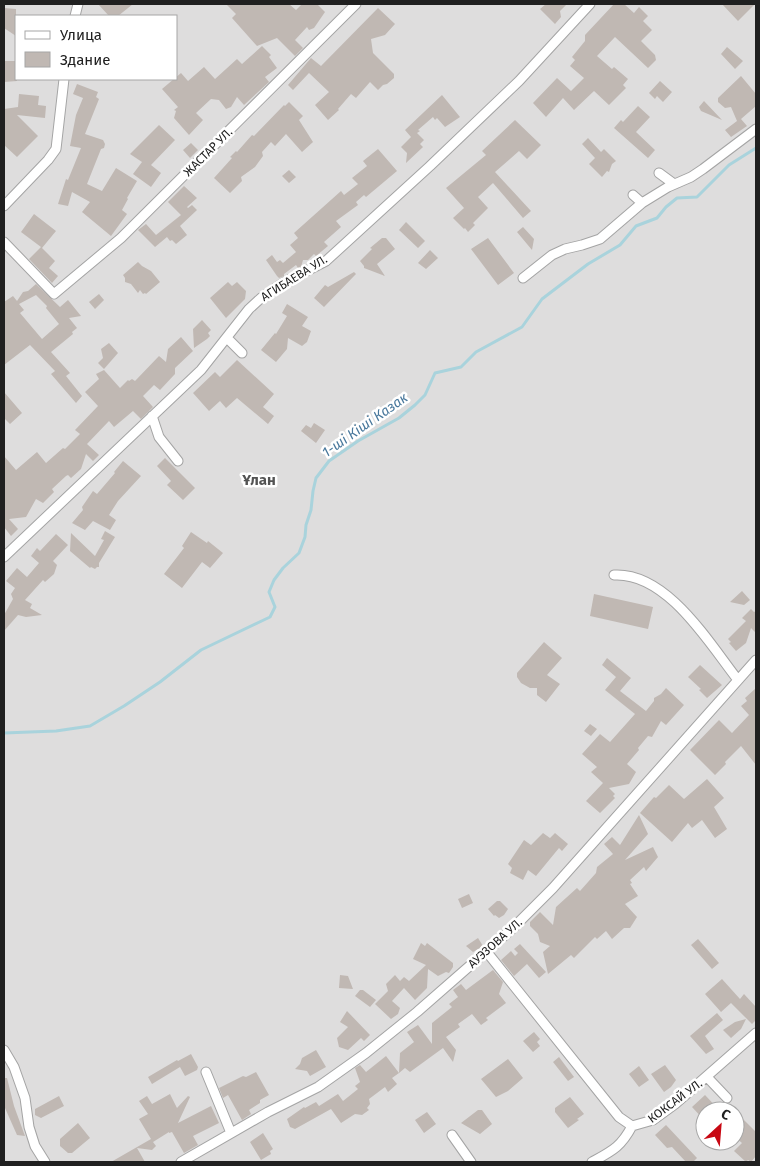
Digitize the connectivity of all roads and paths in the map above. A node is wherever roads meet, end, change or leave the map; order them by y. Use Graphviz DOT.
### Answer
graph roads {
  1 [pos="356,4"];
  2 [pos="590,4"];
  3 [pos="64,80"];
  4 [pos="756,129"];
  5 [pos="659,173"];
  6 [pos="674,184"];
  7 [pos="633,195"];
  8 [pos="642,203"];
  9 [pos="4,206"];
  10 [pos="4,242"];
  11 [pos="523,278"];
  12 [pos="227,338"];
  13 [pos="242,353"];
  14 [pos="152,416"];
  15 [pos="178,461"];
  16 [pos="4,557"];
  17 [pos="614,575"];
  18 [pos="756,660"];
  19 [pos="738,680"];
  20 [pos="486,951"];
  21 [pos="756,1033"];
  22 [pos="4,1050"];
  23 [pos="206,1072"];
  24 [pos="707,1077"];
  25 [pos="727,1098"];
  26 [pos="632,1126"];
  27 [pos="231,1133"];
  28 [pos="452,1135"];
  29 [pos="45,1162"];
  30 [pos="181,1162"];
  31 [pos="471,1162"];
  32 [pos="592,1162"];
  1 -- 10 [label="street, ЖАСТАР УЛ."];
  2 -- 12 [label="street, АГИБАЕВА УЛ."];
  3 -- 9 [label="street"];
  4 -- 6 [label="street"];
  5 -- 6 [label="street"];
  6 -- 8 [label="street"];
  7 -- 8 [label="street"];
  8 -- 11 [label="street"];
  12 -- 13 [label="street"];
  12 -- 14 [label="street, АГИБАЕВА УЛ."];
  14 -- 15 [label="street"];
  14 -- 16 [label="street, АГИБАЕВА УЛ."];
  17 -- 19 [label="street"];
  18 -- 19 [label="street, АУЭЗОВА УЛ."];
  19 -- 20 [label="street, АУЭЗОВА УЛ."];
  20 -- 26 [label="street"];
  20 -- 27 [label="street, АУЭЗОВА УЛ."];
  21 -- 24 [label="street, КОКСАЙ УЛ."];
  22 -- 29 [label="street"];
  23 -- 27 [label="street"];
  24 -- 25 [label="street"];
  24 -- 26 [label="street, КОКСАЙ УЛ."];
  26 -- 32 [label="street, КОКСАЙ УЛ."];
  27 -- 30 [label="street, АУЭЗОВА УЛ."];
  28 -- 31 [label="street"];
}
